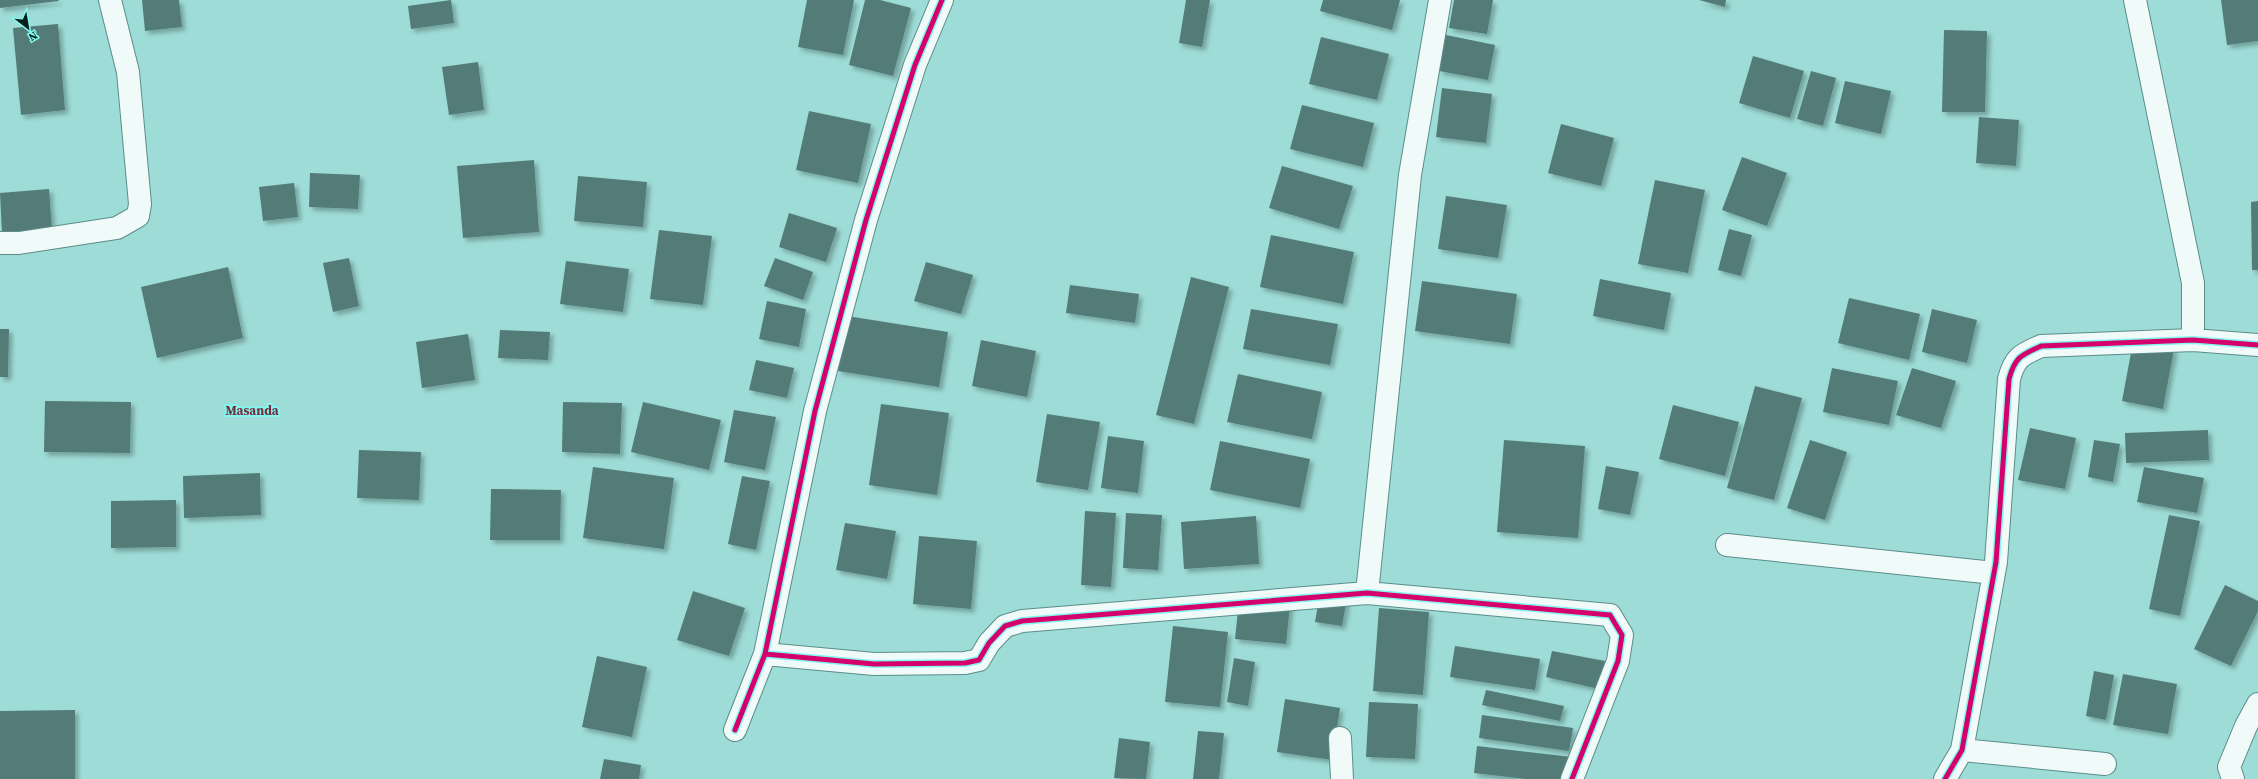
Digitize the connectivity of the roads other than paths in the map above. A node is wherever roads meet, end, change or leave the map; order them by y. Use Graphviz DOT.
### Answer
graph roads {
  1 [pos="110,0"];
  2 [pos="942,0"];
  3 [pos="1440,0"];
  4 [pos="2135,0"];
  5 [pos="0,242"];
  6 [pos="2193,340"];
  7 [pos="2258,345"];
  8 [pos="1727,545"];
  9 [pos="1994,573"];
  10 [pos="1367,593"];
  11 [pos="765,654"];
  12 [pos="2258,704"];
  13 [pos="735,730"];
  14 [pos="1340,738"];
  15 [pos="1962,750"];
  16 [pos="2105,764"];
  17 [pos="1342,779"];
  18 [pos="1572,779"];
  19 [pos="1945,779"];
  20 [pos="2233,779"];
  1 -- 5 [label="street"];
  2 -- 11 [label="street"];
  3 -- 10 [label="street"];
  4 -- 6 [label="street"];
  6 -- 7 [label="street"];
  6 -- 9 [label="street"];
  8 -- 9 [label="street"];
  9 -- 15 [label="street"];
  10 -- 11 [label="street"];
  10 -- 18 [label="street"];
  11 -- 13 [label="street"];
  12 -- 20 [label="street"];
  14 -- 17 [label="street"];
  15 -- 16 [label="street"];
  15 -- 19 [label="street"];
}
